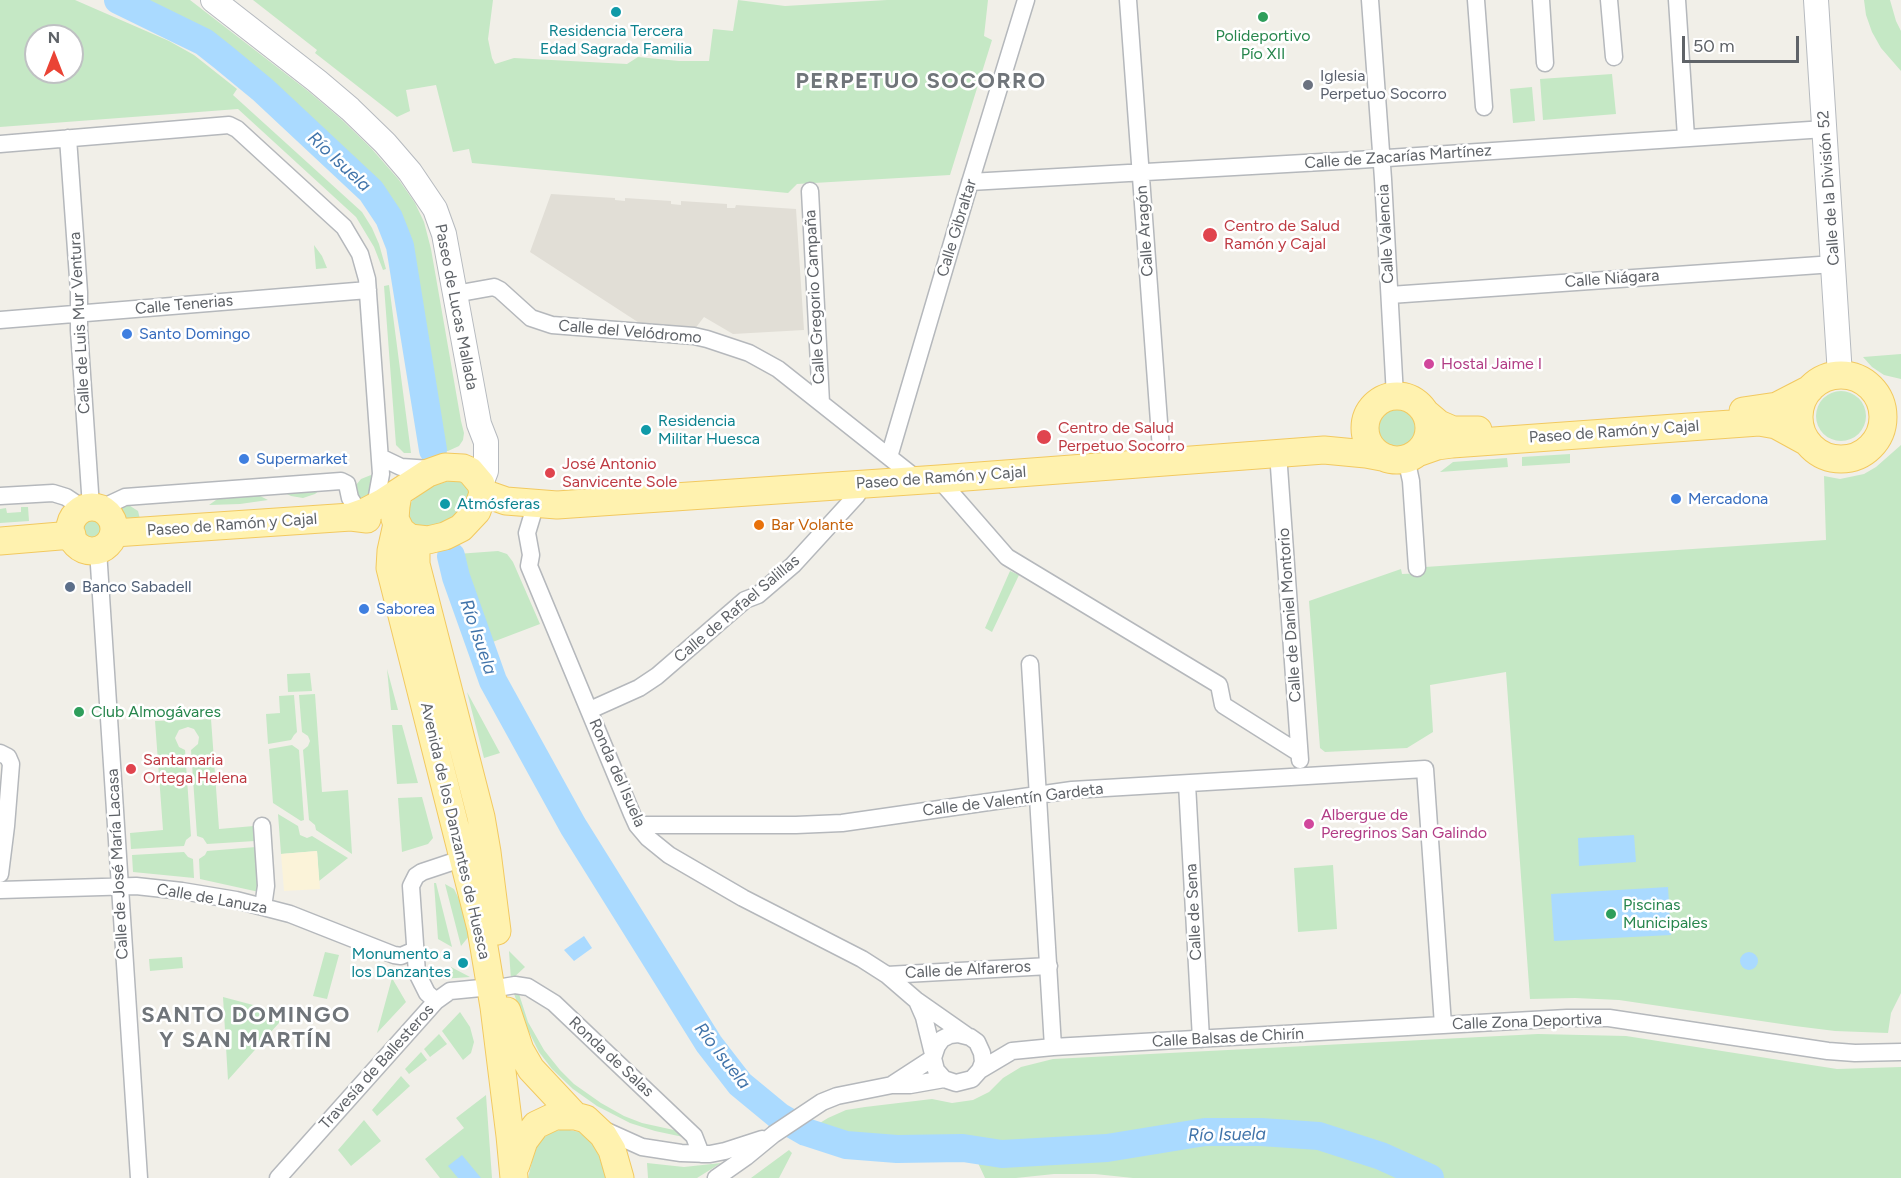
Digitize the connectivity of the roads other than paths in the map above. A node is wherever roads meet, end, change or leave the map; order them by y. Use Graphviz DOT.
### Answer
graph roads {
  1 [pos="213,0"];
  2 [pos="1026,0"];
  3 [pos="1128,0"];
  4 [pos="1370,0"];
  5 [pos="1476,0"];
  6 [pos="1541,0"];
  7 [pos="1609,0"];
  8 [pos="1677,0"];
  9 [pos="1816,0"];
  10 [pos="1614,57"];
  11 [pos="1545,63"];
  12 [pos="1484,107"];
  13 [pos="1825,129"];
  14 [pos="1686,137"];
  15 [pos="68,138"];
  16 [pos="0,144"];
  17 [pos="1382,158"];
  18 [pos="1141,172"];
  19 [pos="970,182"];
  20 [pos="810,191"];
  21 [pos="1834,264"];
  22 [pos="368,290"];
  23 [pos="455,294"];
  24 [pos="1390,295"];
  25 [pos="79,314"];
  26 [pos="0,320"];
  27 [pos="1840,375"];
  28 [pos="1869,386"];
  29 [pos="1809,389"];
  30 [pos="1395,396"];
  31 [pos="1901,397"];
  32 [pos="820,404"];
  33 [pos="1426,413"];
  34 [pos="479,424"];
  35 [pos="1365,424"];
  36 [pos="1901,425"];
  37 [pos="1877,438"];
  38 [pos="1807,442"];
  39 [pos="1324,450"];
  40 [pos="1278,453"];
  41 [pos="1403,456"];
  42 [pos="380,457"];
  43 [pos="889,457"];
  44 [pos="1162,463"];
  45 [pos="440,468"];
  46 [pos="928,480"];
  47 [pos="863,484"];
  48 [pos="482,488"];
  49 [pos="0,496"];
  50 [pos="545,509"];
  51 [pos="380,510"];
  52 [pos="98,522"];
  53 [pos="461,528"];
  54 [pos="419,540"];
  55 [pos="0,541"];
  56 [pos="390,568"];
  57 [pos="1417,568"];
  58 [pos="1030,664"];
  59 [pos="590,710"];
  60 [pos="0,753"];
  61 [pos="1299,753"];
  62 [pos="1425,769"];
  63 [pos="1302,776"];
  64 [pos="1187,784"];
  65 [pos="1038,795"];
  66 [pos="637,825"];
  67 [pos="262,826"];
  68 [pos="476,854"];
  69 [pos="0,874"];
  70 [pos="120,887"];
  71 [pos="0,890"];
  72 [pos="263,907"];
  73 [pos="415,950"];
  74 [pos="1048,966"];
  75 [pos="887,975"];
  76 [pos="497,987"];
  77 [pos="916,1000"];
  78 [pos="436,1001"];
  79 [pos="1443,1025"];
  80 [pos="970,1037"];
  81 [pos="1201,1039"];
  82 [pos="1053,1047"];
  83 [pos="1012,1052"];
  84 [pos="1901,1052"];
  85 [pos="933,1056"];
  86 [pos="980,1070"];
  87 [pos="944,1079"];
  88 [pos="892,1084"];
  89 [pos="585,1121"];
  90 [pos="774,1134"];
  91 [pos="701,1154"];
  92 [pos="139,1178"];
  93 [pos="279,1178"];
  94 [pos="514,1178"];
  95 [pos="620,1178"];
  96 [pos="716,1178"];
  1 -- 23 [label="main road, Paseo de Lucas Mallada"];
  2 -- 19 [label="street, Calle Gibraltar"];
  3 -- 18 [label="street, Calle Aragón"];
  4 -- 17 [label="street, Calle Valencia"];
  5 -- 12 [label="street"];
  6 -- 11 [label="street"];
  7 -- 10 [label="street"];
  8 -- 14 [label="street"];
  9 -- 13 [label="main road, Calle de la División 52"];
  13 -- 14 [label="street, Calle de Zacarías Martínez"];
  13 -- 21 [label="main road, Calle de la División 52"];
  14 -- 17 [label="street, Calle de Zacarías Martínez"];
  15 -- 16 [label="street"];
  15 -- 22 [label="street"];
  15 -- 25 [label="street, Calle de Luis Mur Ventura"];
  17 -- 18 [label="street, Calle de Zacarías Martínez"];
  17 -- 24 [label="street, Calle Valencia"];
  18 -- 19 [label="street, Calle de Zacarías Martínez"];
  18 -- 44 [label="street, Calle Aragón"];
  19 -- 43 [label="street, Calle Gibraltar"];
  20 -- 32 [label="street, Calle Gregorio Campaña"];
  21 -- 24 [label="street, Calle Niágara"];
  21 -- 27 [label="main road, Calle de la División 52"];
  22 -- 25 [label="street, Calle Tenerias"];
  22 -- 42 [label="street"];
  23 -- 32 [label="street, Calle del Velódromo"];
  23 -- 34 [label="main road, Paseo de Lucas Mallada"];
  24 -- 30 [label="street, Calle Valencia"];
  25 -- 26 [label="street, Calle Tenerias"];
  25 -- 52 [label="street, Calle de Luis Mur Ventura"];
  27 -- 28 [label="main road"];
  27 -- 29 [label="main road"];
  28 -- 31 [label="main road"];
  28 -- 37 [label="main road"];
  29 -- 33 [label="main road, Paseo de Ramón y Cajal"];
  29 -- 38 [label="main road"];
  30 -- 33 [label="main road"];
  30 -- 35 [label="main road"];
  32 -- 43 [label="street, Calle del Velódromo"];
  33 -- 41 [label="main road"];
  34 -- 45 [label="main road, Paseo de Lucas Mallada"];
  34 -- 48 [label="main road, Paseo de Lucas Mallada"];
  35 -- 39 [label="main road, Paseo de Ramón y Cajal"];
  35 -- 41 [label="main road"];
  36 -- 37 [label="main road"];
  37 -- 38 [label="main road"];
  38 -- 41 [label="main road, Paseo de Ramón y Cajal"];
  39 -- 40 [label="main road, Paseo de Ramón y Cajal"];
  39 -- 41 [label="main road, Paseo de Ramón y Cajal"];
  40 -- 44 [label="main road, Paseo de Ramón y Cajal"];
  40 -- 61 [label="street, Calle de Daniel Montorio"];
  41 -- 57 [label="street"];
  42 -- 45 [label="street"];
  42 -- 51 [label="street"];
  42 -- 51 [label="street"];
  43 -- 46 [label="street, Calle del Velódromo"];
  44 -- 46 [label="main road, Paseo de Ramón y Cajal"];
  45 -- 48 [label="main road, Paseo de Ramón y Cajal"];
  45 -- 51 [label="main road, Paseo de Ramón y Cajal"];
  46 -- 47 [label="main road, Paseo de Ramón y Cajal"];
  46 -- 61 [label="street, Calle del Velódromo"];
  47 -- 50 [label="main road, Paseo de Ramón y Cajal"];
  47 -- 59 [label="street, Calle de Rafael Salillas"];
  48 -- 50 [label="main road, Paseo de Ramón y Cajal"];
  48 -- 53 [label="main road"];
  49 -- 52 [label="street"];
  50 -- 53 [label="main road, Paseo de Ramón y Cajal"];
  50 -- 59 [label="street, Ronda del Isuela"];
  51 -- 52 [label="main road, Paseo de Ramón y Cajal"];
  51 -- 52 [label="street"];
  51 -- 54 [label="main road"];
  51 -- 56 [label="main road, Avenida de los Danzantes de Huesca"];
  51 -- 56 [label="main road"];
  52 -- 55 [label="main road"];
  52 -- 70 [label="street, Calle de José María Lacasa"];
  53 -- 54 [label="main road, Paseo de Ramón y Cajal"];
  54 -- 68 [label="main road, Avenida de los Danzantes de Huesca"];
  56 -- 68 [label="main road, Avenida de los Danzantes de Huesca"];
  58 -- 65 [label="street"];
  59 -- 66 [label="street, Ronda del Isuela"];
  60 -- 69 [label="street"];
  61 -- 63 [label="street, Calle de Daniel Montorio"];
  62 -- 63 [label="street, Calle de Valentín Gardeta"];
  62 -- 79 [label="street, Calle Zona Deportiva"];
  63 -- 64 [label="street, Calle de Valentín Gardeta"];
  64 -- 65 [label="street, Calle de Valentín Gardeta"];
  64 -- 81 [label="street, Calle de Sena"];
  65 -- 66 [label="street, Calle de Valentín Gardeta"];
  65 -- 74 [label="street"];
  66 -- 75 [label="street, Ronda del Isuela"];
  67 -- 72 [label="street"];
  68 -- 73 [label="street"];
  68 -- 76 [label="main road, Avenida de los Danzantes de Huesca"];
  70 -- 71 [label="street, Calle de Lanuza"];
  70 -- 72 [label="street, Calle de Lanuza"];
  70 -- 92 [label="street, Calle de José María Lacasa"];
  72 -- 73 [label="street, Calle de Lanuza"];
  73 -- 78 [label="street"];
  74 -- 75 [label="street, Calle de Alfareros"];
  74 -- 82 [label="street"];
  75 -- 77 [label="street, Ronda del Isuela"];
  76 -- 78 [label="street, Travesía de Ballesteros"];
  76 -- 89 [label="main road, Avenida de los Danzantes de Huesca"];
  76 -- 91 [label="street, Ronda de Salas"];
  76 -- 94 [label="main road, Avenida de los Danzantes de Huesca"];
  77 -- 80 [label="street, Ronda del Isuela"];
  77 -- 85 [label="street, Ronda del Isuela"];
  78 -- 93 [label="street, Travesía de Ballesteros"];
  79 -- 81 [label="street, Calle Balsas de Chirín"];
  79 -- 84 [label="street, Calle Zona Deportiva"];
  80 -- 83 [label="street, Calle Balsas de Chirín"];
  80 -- 85 [label="street"];
  80 -- 86 [label="street"];
  81 -- 82 [label="street, Calle Balsas de Chirín"];
  82 -- 83 [label="street, Calle Balsas de Chirín"];
  83 -- 86 [label="street, Calle Balsas de Chirín"];
  85 -- 87 [label="street"];
  85 -- 88 [label="street"];
  86 -- 87 [label="street"];
  87 -- 88 [label="street"];
  88 -- 90 [label="street"];
  89 -- 91 [label="street"];
  89 -- 94 [label="main road"];
  89 -- 95 [label="main road, Avenida de los Danzantes de Huesca"];
  90 -- 91 [label="street"];
  90 -- 96 [label="street"];
}
